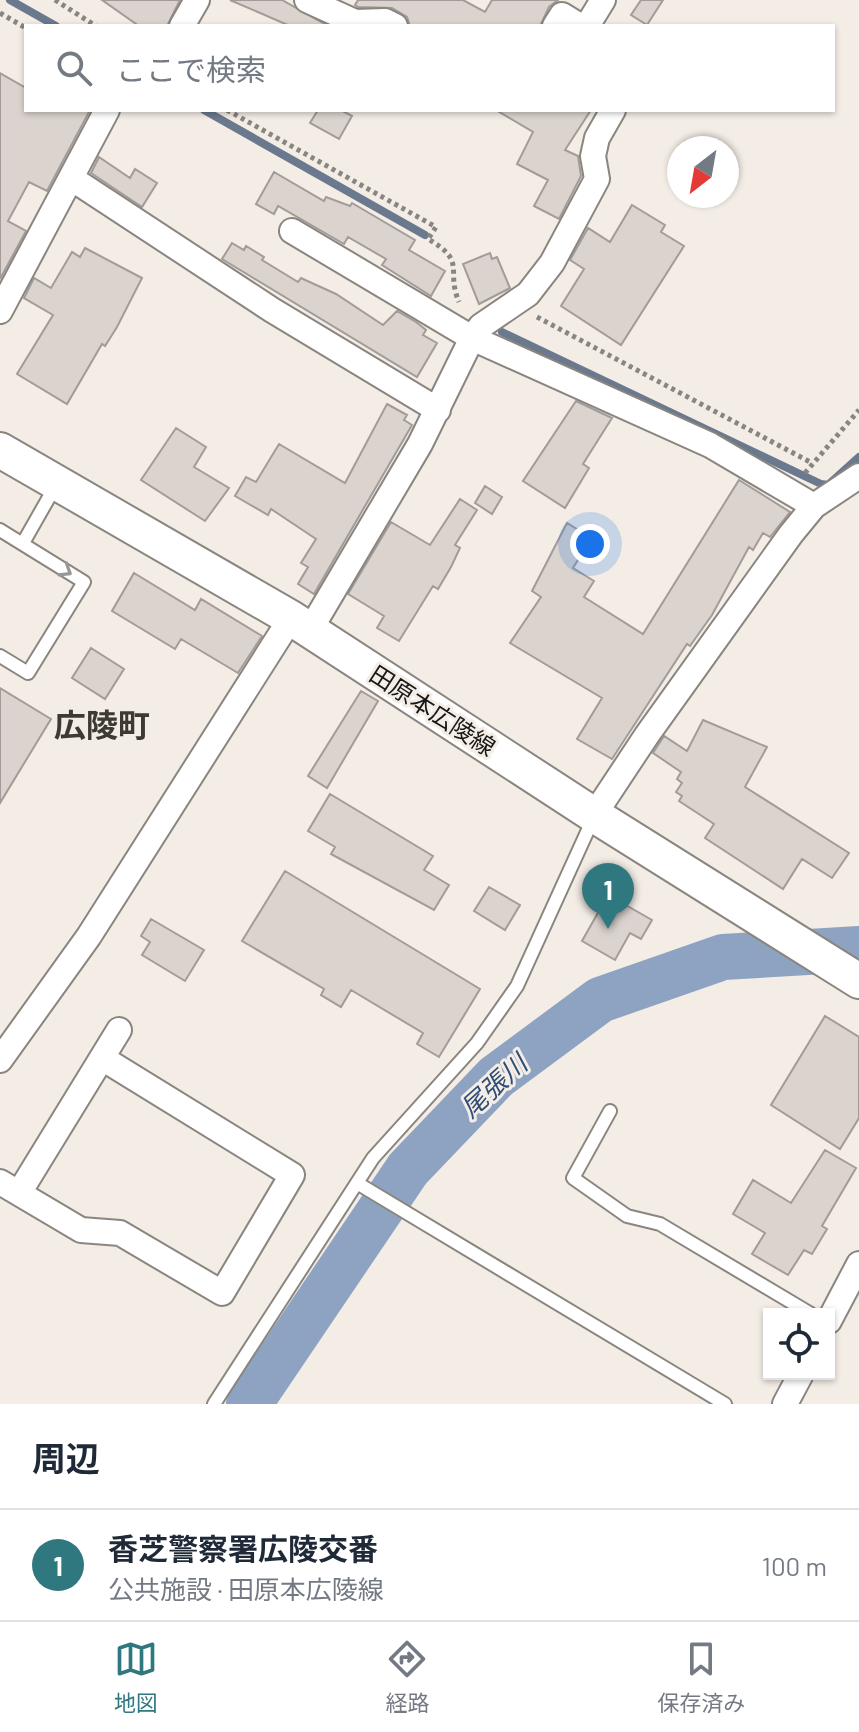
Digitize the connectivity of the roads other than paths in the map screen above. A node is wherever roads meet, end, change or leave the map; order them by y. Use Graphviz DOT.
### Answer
graph roads {
  1 [pos="197,0"];
  2 [pos="307,0"];
  3 [pos="603,0"];
  4 [pos="183,24"];
  5 [pos="391,24"];
  6 [pos="556,24"];
  7 [pos="577,24"];
  8 [pos="588,24"];
  9 [pos="106,112"];
  10 [pos="612,112"];
  11 [pos="71,178"];
  12 [pos="292,231"];
  13 [pos="0,311"];
  14 [pos="477,332"];
  15 [pos="438,410"];
  16 [pos="0,450"];
  17 [pos="859,476"];
  18 [pos="58,483"];
  19 [pos="814,506"];
  20 [pos="0,530"];
  21 [pos="23,543"];
  22 [pos="301,624"];
  23 [pos="0,656"];
  24 [pos="594,815"];
  25 [pos="859,981"];
  26 [pos="119,1030"];
  27 [pos="102,1058"];
  28 [pos="0,1060"];
  29 [pos="610,1111"];
  30 [pos="362,1186"];
  31 [pos="10,1188"];
  32 [pos="859,1264"];
  33 [pos="801,1308"];
  34 [pos="835,1310"];
  35 [pos="798,1380"];
  36 [pos="214,1404"];
  37 [pos="725,1404"];
  38 [pos="785,1404"];
  1 -- 4 [label="street"];
  2 -- 5 [label="street"];
  3 -- 8 [label="street"];
  6 -- 7 [label="street"];
  9 -- 11 [label="street"];
  10 -- 14 [label="street"];
  11 -- 13 [label="street"];
  11 -- 15 [label="street"];
  12 -- 14 [label="street"];
  14 -- 15 [label="street"];
  14 -- 19 [label="street"];
  15 -- 22 [label="street"];
  16 -- 18 [label="main road, 田原本広陵線"];
  17 -- 19 [label="street"];
  18 -- 21 [label="lane"];
  18 -- 22 [label="main road, 田原本広陵線"];
  19 -- 24 [label="street"];
  20 -- 21 [label="lane"];
  21 -- 23 [label="lane, one-way"];
  22 -- 24 [label="main road, 田原本広陵線"];
  22 -- 28 [label="street"];
  24 -- 25 [label="main road, 田原本広陵線"];
  24 -- 30 [label="lane"];
  26 -- 27 [label="street"];
  27 -- 31 [label="street"];
  27 -- 31 [label="street"];
  29 -- 33 [label="lane"];
  30 -- 36 [label="lane"];
  30 -- 37 [label="lane"];
  32 -- 34 [label="street"];
  35 -- 38 [label="street"];
}
